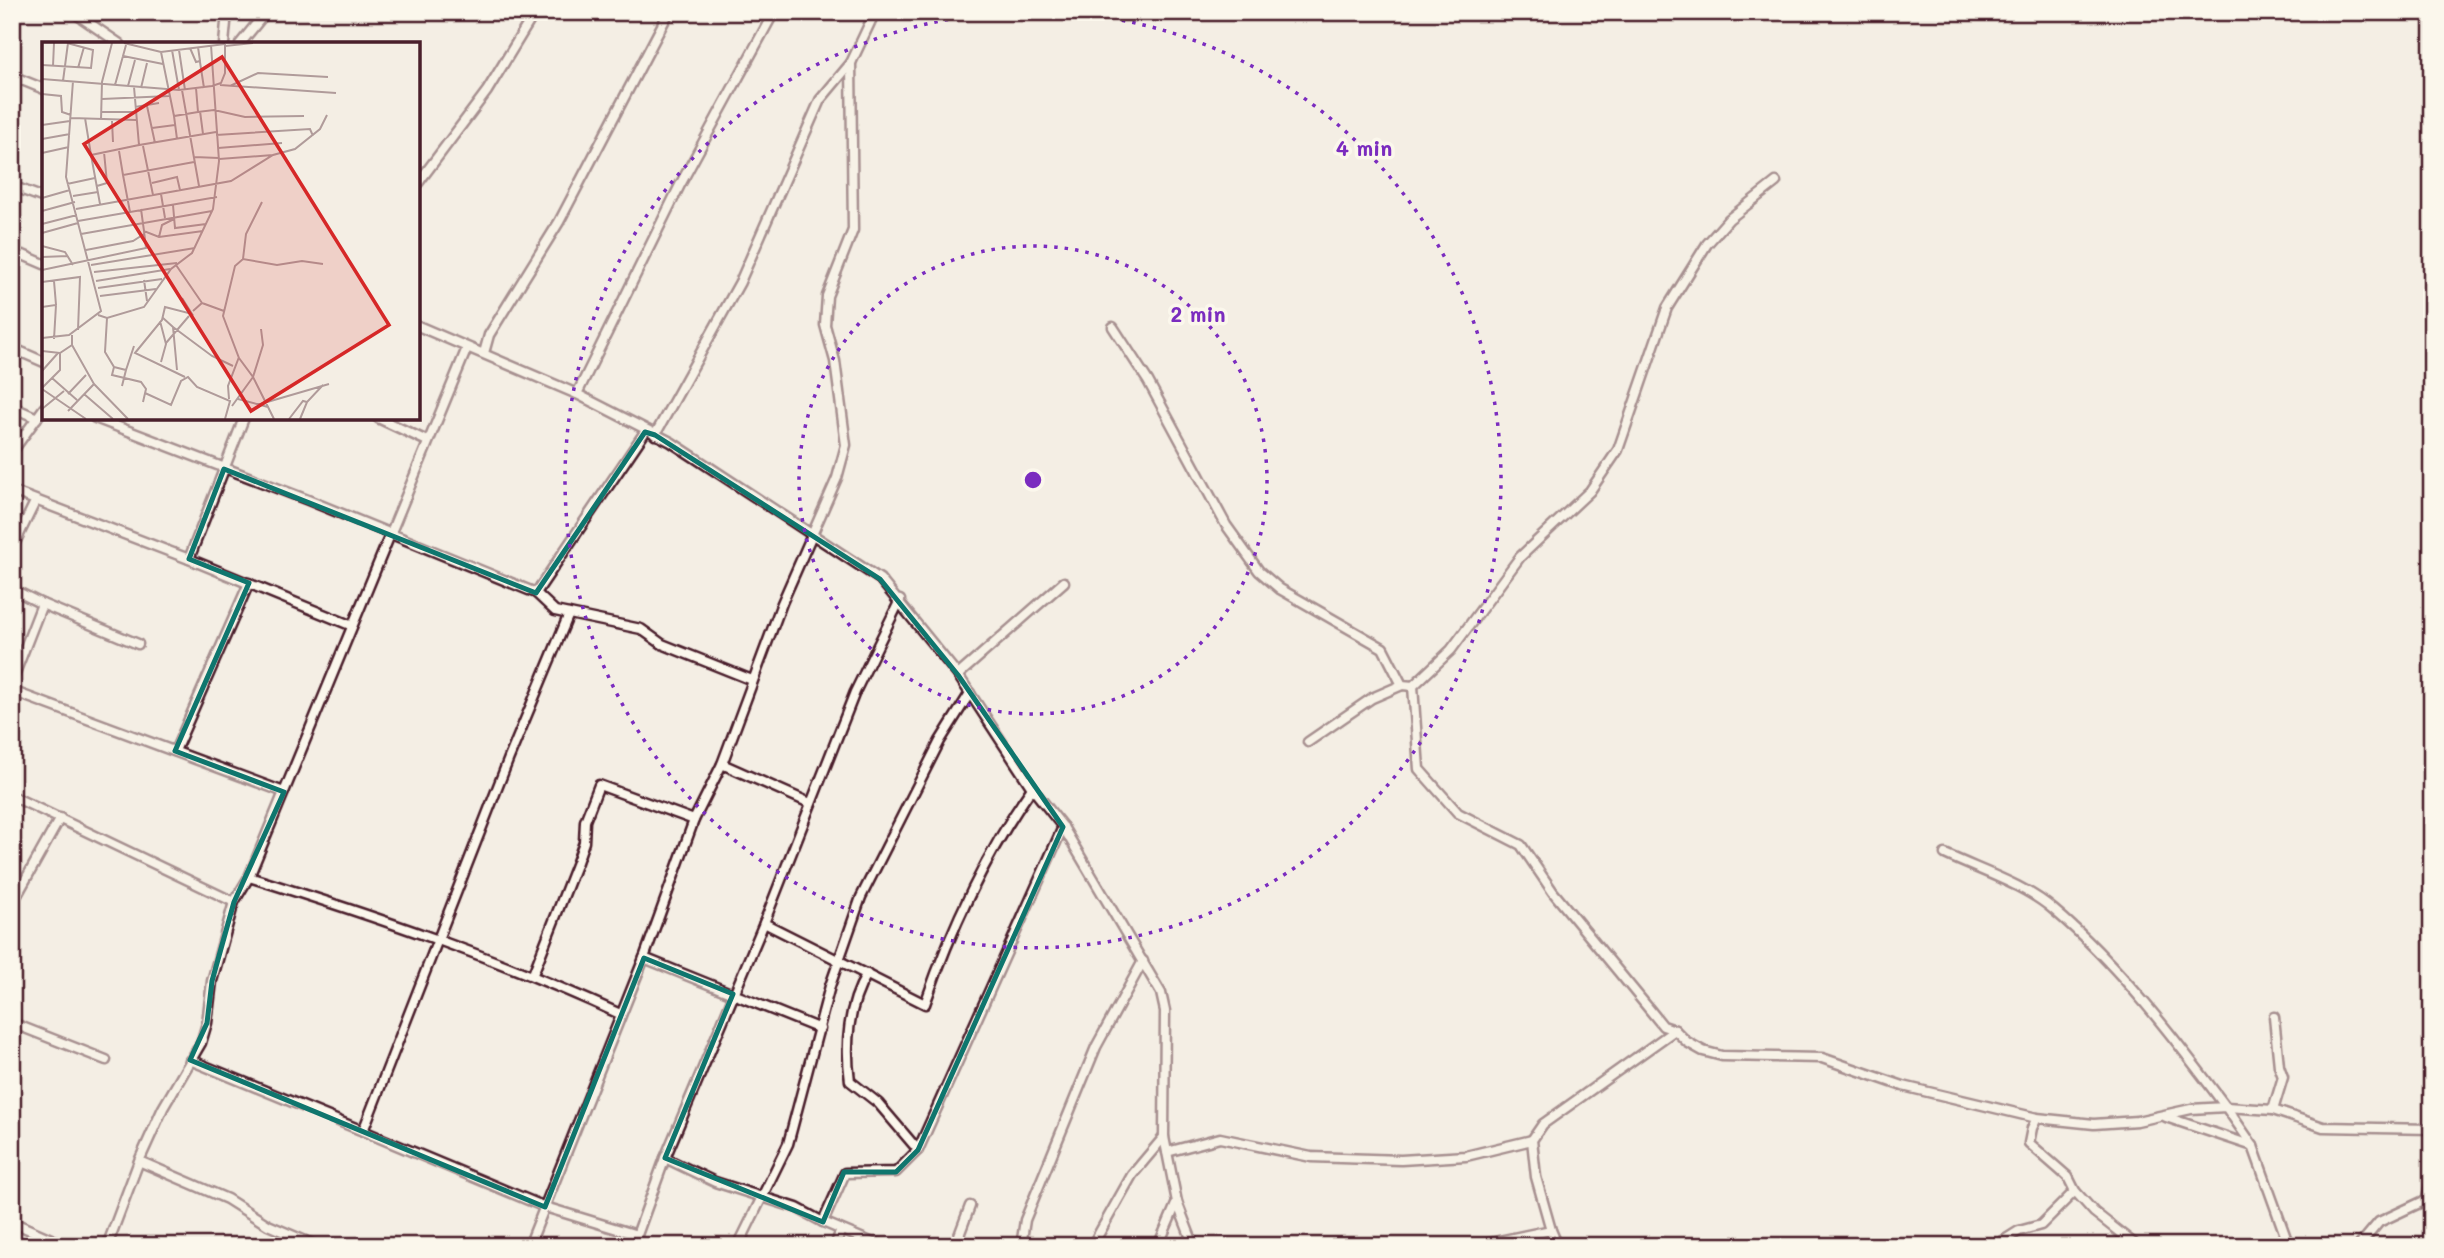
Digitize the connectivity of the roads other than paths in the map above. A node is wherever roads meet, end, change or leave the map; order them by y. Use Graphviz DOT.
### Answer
graph roads {
  1 [pos="73,12"];
  2 [pos="227,12"];
  3 [pos="266,12"];
  4 [pos="535,12"];
  5 [pos="669,12"];
  6 [pos="774,12"];
  7 [pos="875,12"];
  8 [pos="117,42"];
  9 [pos="224,42"];
  10 [pos="242,42"];
  11 [pos="851,63"];
  12 [pos="12,76"];
  13 [pos="42,88"];
  14 [pos="420,180"];
  15 [pos="1776,182"];
  16 [pos="12,186"];
  17 [pos="42,197"];
  18 [pos="23,255"];
  19 [pos="42,263"];
  20 [pos="420,327"];
  21 [pos="1113,327"];
  22 [pos="12,348"];
  23 [pos="467,348"];
  24 [pos="484,353"];
  25 [pos="42,361"];
  26 [pos="577,394"];
  27 [pos="12,407"];
  28 [pos="42,411"];
  29 [pos="37,418"];
  30 [pos="100,420"];
  31 [pos="243,420"];
  32 [pos="382,420"];
  33 [pos="645,432"];
  34 [pos="655,435"];
  35 [pos="427,441"];
  36 [pos="12,452"];
  37 [pos="224,469"];
  38 [pos="12,491"];
  39 [pos="35,502"];
  40 [pos="389,534"];
  41 [pos="811,536"];
  42 [pos="12,549"];
  43 [pos="189,559"];
  44 [pos="1064,582"];
  45 [pos="248,583"];
  46 [pos="12,589"];
  47 [pos="536,593"];
  48 [pos="900,600"];
  49 [pos="42,604"];
  50 [pos="569,614"];
  51 [pos="351,625"];
  52 [pos="138,644"];
  53 [pos="958,675"];
  54 [pos="752,680"];
  55 [pos="12,681"];
  56 [pos="1402,685"];
  57 [pos="1413,686"];
  58 [pos="12,691"];
  59 [pos="970,693"];
  60 [pos="1308,742"];
  61 [pos="175,751"];
  62 [pos="722,764"];
  63 [pos="1032,788"];
  64 [pos="284,792"];
  65 [pos="12,796"];
  66 [pos="810,803"];
  67 [pos="60,818"];
  68 [pos="694,820"];
  69 [pos="1063,827"];
  70 [pos="1945,854"];
  71 [pos="249,877"];
  72 [pos="234,902"];
  73 [pos="12,904"];
  74 [pos="764,923"];
  75 [pos="439,942"];
  76 [pos="644,958"];
  77 [pos="838,960"];
  78 [pos="1143,961"];
  79 [pos="533,974"];
  80 [pos="867,974"];
  81 [pos="733,994"];
  82 [pos="620,1014"];
  83 [pos="2274,1017"];
  84 [pos="12,1023"];
  85 [pos="820,1029"];
  86 [pos="1675,1030"];
  87 [pos="106,1060"];
  88 [pos="190,1060"];
  89 [pos="2226,1107"];
  90 [pos="2273,1110"];
  91 [pos="2166,1117"];
  92 [pos="2037,1118"];
  93 [pos="2432,1129"];
  94 [pos="363,1131"];
  95 [pos="1164,1137"];
  96 [pos="1532,1140"];
  97 [pos="2253,1146"];
  98 [pos="918,1150"];
  99 [pos="1167,1152"];
  100 [pos="664,1157"];
  101 [pos="139,1161"];
  102 [pos="2432,1177"];
  103 [pos="2075,1191"];
  104 [pos="763,1196"];
  105 [pos="2429,1196"];
  106 [pos="1177,1202"];
  107 [pos="970,1206"];
  108 [pos="545,1207"];
  109 [pos="12,1222"];
  110 [pos="823,1222"];
  111 [pos="841,1230"];
  112 [pos="1551,1230"];
  113 [pos="637,1235"];
  114 [pos="67,1246"];
  115 [pos="107,1246"];
  116 [pos="317,1246"];
  117 [pos="529,1246"];
  118 [pos="633,1246"];
  119 [pos="738,1246"];
  120 [pos="835,1246"];
  121 [pos="892,1246"];
  122 [pos="955,1246"];
  123 [pos="1021,1246"];
  124 [pos="1092,1246"];
  125 [pos="1158,1246"];
  126 [pos="1194,1246"];
  127 [pos="1475,1246"];
  128 [pos="1558,1246"];
  129 [pos="1995,1246"];
  130 [pos="2137,1246"];
  131 [pos="2290,1246"];
  132 [pos="2360,1246"];
  1 -- 8 [label="street"];
  2 -- 9 [label="street"];
  3 -- 10 [label="street"];
  4 -- 14 [label="street"];
  5 -- 24 [label="street"];
  6 -- 26 [label="street"];
  7 -- 11 [label="street"];
  11 -- 34 [label="street"];
  11 -- 41 [label="street"];
  12 -- 13 [label="street"];
  15 -- 57 [label="street"];
  16 -- 17 [label="street"];
  18 -- 19 [label="street"];
  20 -- 23 [label="street"];
  21 -- 56 [label="street"];
  22 -- 25 [label="street"];
  23 -- 24 [label="street"];
  23 -- 35 [label="street"];
  24 -- 26 [label="street"];
  26 -- 33 [label="street"];
  27 -- 29 [label="street"];
  28 -- 29 [label="street"];
  29 -- 36 [label="street"];
  30 -- 37 [label="street"];
  31 -- 37 [label="street"];
  32 -- 35 [label="street"];
  33 -- 34 [label="street"];
  33 -- 47 [label="street"];
  34 -- 41 [label="street"];
  35 -- 40 [label="street"];
  37 -- 40 [label="street"];
  37 -- 43 [label="street"];
  38 -- 39 [label="street"];
  39 -- 42 [label="street"];
  39 -- 43 [label="street"];
  40 -- 47 [label="street"];
  40 -- 51 [label="street"];
  41 -- 48 [label="street"];
  41 -- 54 [label="street"];
  43 -- 45 [label="street"];
  44 -- 53 [label="street"];
  45 -- 51 [label="street"];
  45 -- 61 [label="street"];
  46 -- 49 [label="street"];
  47 -- 50 [label="street"];
  48 -- 53 [label="street"];
  48 -- 66 [label="street"];
  49 -- 52 [label="street"];
  49 -- 55 [label="street"];
  50 -- 54 [label="street"];
  50 -- 75 [label="street"];
  51 -- 64 [label="street"];
  53 -- 59 [label="street"];
  54 -- 62 [label="street"];
  56 -- 57 [label="street"];
  56 -- 60 [label="street"];
  57 -- 86 [label="street"];
  58 -- 61 [label="street"];
  59 -- 63 [label="street"];
  59 -- 77 [label="street"];
  61 -- 64 [label="street"];
  62 -- 66 [label="street"];
  62 -- 68 [label="street"];
  63 -- 69 [label="street"];
  63 -- 80 [label="street"];
  64 -- 71 [label="street"];
  65 -- 67 [label="street"];
  66 -- 74 [label="street"];
  67 -- 72 [label="street"];
  67 -- 73 [label="street"];
  68 -- 76 [label="street"];
  68 -- 79 [label="street"];
  69 -- 78 [label="street"];
  69 -- 98 [label="street"];
  70 -- 89 [label="street"];
  71 -- 72 [label="street"];
  71 -- 75 [label="street"];
  72 -- 88 [label="street"];
  74 -- 77 [label="street"];
  74 -- 81 [label="street"];
  75 -- 79 [label="street"];
  75 -- 94 [label="street"];
  76 -- 81 [label="street"];
  76 -- 82 [label="street"];
  77 -- 80 [label="street"];
  77 -- 85 [label="street"];
  78 -- 95 [label="street"];
  78 -- 123 [label="street"];
  79 -- 82 [label="street"];
  80 -- 98 [label="street"];
  81 -- 85 [label="street"];
  81 -- 100 [label="street"];
  82 -- 108 [label="street"];
  83 -- 90 [label="street"];
  84 -- 87 [label="street"];
  85 -- 104 [label="street"];
  86 -- 92 [label="street"];
  86 -- 96 [label="street"];
  88 -- 94 [label="street"];
  88 -- 101 [label="street"];
  89 -- 90 [label="street"];
  89 -- 91 [label="street"];
  89 -- 97 [label="street"];
  90 -- 93 [label="street"];
  91 -- 92 [label="street"];
  91 -- 97 [label="street"];
  92 -- 103 [label="street"];
  94 -- 108 [label="street"];
  95 -- 99 [label="street"];
  95 -- 124 [label="street"];
  96 -- 99 [label="street"];
  96 -- 112 [label="street"];
  97 -- 131 [label="street"];
  98 -- 110 [label="street"];
  99 -- 106 [label="street"];
  100 -- 104 [label="street"];
  100 -- 113 [label="street"];
  101 -- 115 [label="street"];
  101 -- 116 [label="street"];
  102 -- 105 [label="street"];
  103 -- 129 [label="street"];
  103 -- 130 [label="street"];
  104 -- 110 [label="street"];
  104 -- 119 [label="street"];
  105 -- 132 [label="street"];
  106 -- 125 [label="street"];
  106 -- 126 [label="street"];
  107 -- 122 [label="street"];
  108 -- 113 [label="street"];
  108 -- 117 [label="street"];
  109 -- 114 [label="street"];
  110 -- 111 [label="street"];
  111 -- 120 [label="street"];
  111 -- 121 [label="street"];
  112 -- 127 [label="street"];
  112 -- 128 [label="street"];
  113 -- 118 [label="street"];
}
